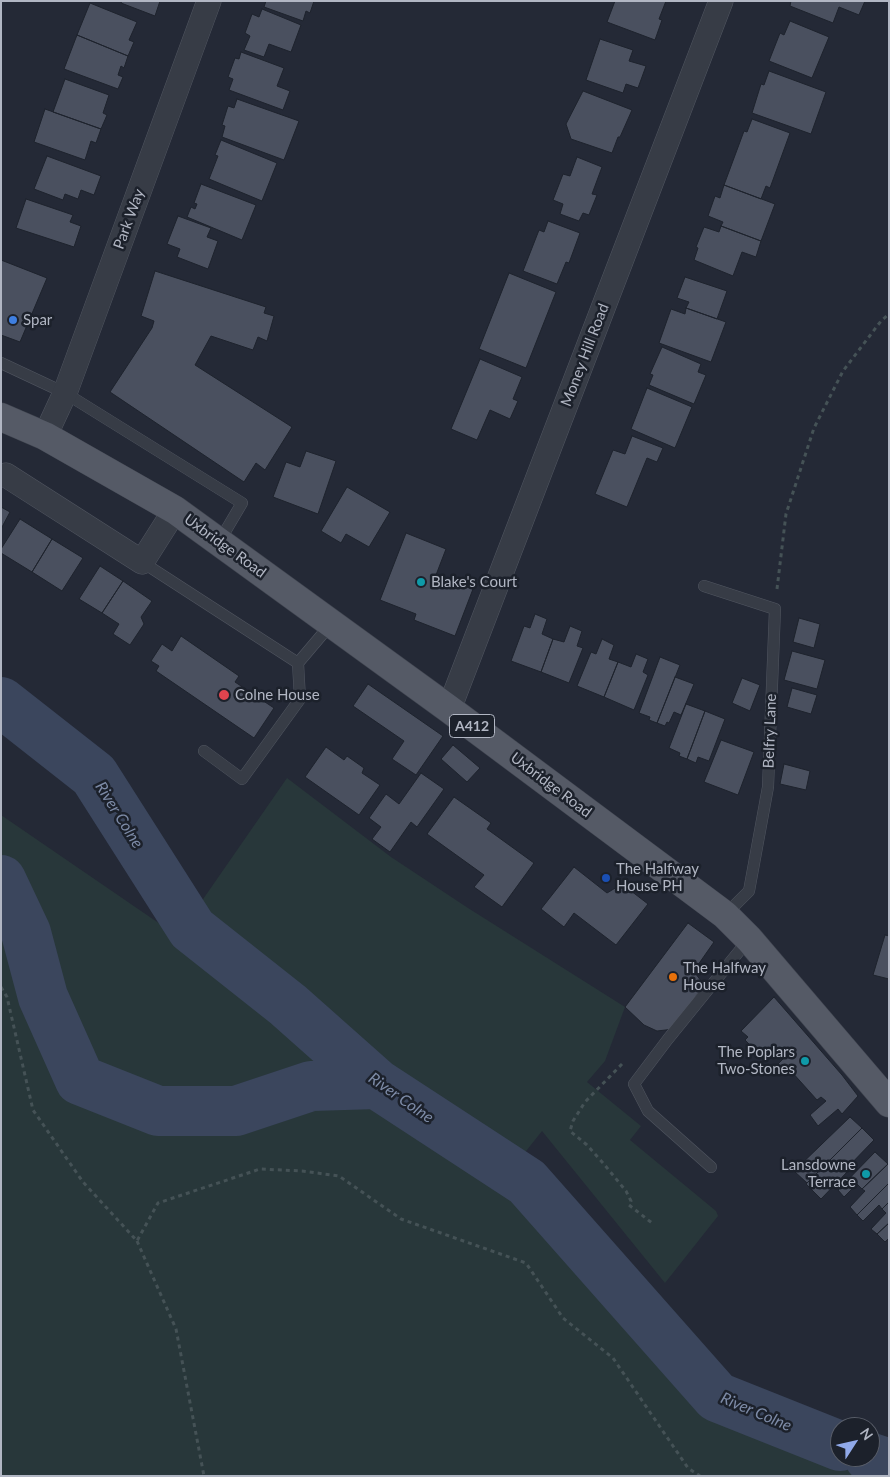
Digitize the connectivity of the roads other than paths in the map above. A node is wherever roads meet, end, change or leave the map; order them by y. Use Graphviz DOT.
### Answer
graph roads {
  1 [pos="209,1"];
  2 [pos="721,1"];
  3 [pos="1,364"];
  4 [pos="65,393"];
  5 [pos="1,416"];
  6 [pos="45,436"];
  7 [pos="6,475"];
  8 [pos="175,510"];
  9 [pos="219,542"];
  10 [pos="142,562"];
  11 [pos="704,586"];
  12 [pos="331,624"];
  13 [pos="298,663"];
  14 [pos="449,709"];
  15 [pos="204,751"];
  16 [pos="725,916"];
  17 [pos="749,939"];
  18 [pos="889,1103"];
  19 [pos="711,1167"];
  1 -- 4 [label="street, Park Way"];
  2 -- 14 [label="street, Money Hill Road"];
  3 -- 4 [label="lane"];
  4 -- 6 [label="street, Park Way"];
  4 -- 9 [label="lane"];
  5 -- 6 [label="main road, Uxbridge Road / A412"];
  6 -- 8 [label="main road, Uxbridge Road / A412"];
  7 -- 10 [label="street"];
  8 -- 9 [label="main road, Uxbridge Road / A412"];
  8 -- 10 [label="street, Uxbridge Road"];
  9 -- 12 [label="main road, Uxbridge Road / A412"];
  10 -- 13 [label="lane"];
  11 -- 16 [label="lane, Belfry Lane"];
  12 -- 13 [label="lane"];
  12 -- 14 [label="main road, Uxbridge Road / A412"];
  13 -- 15 [label="lane"];
  14 -- 16 [label="main road, Uxbridge Road / A412"];
  16 -- 17 [label="main road, Uxbridge Road / A412"];
  17 -- 18 [label="main road, Uxbridge Road / A412"];
  17 -- 19 [label="lane"];
}
